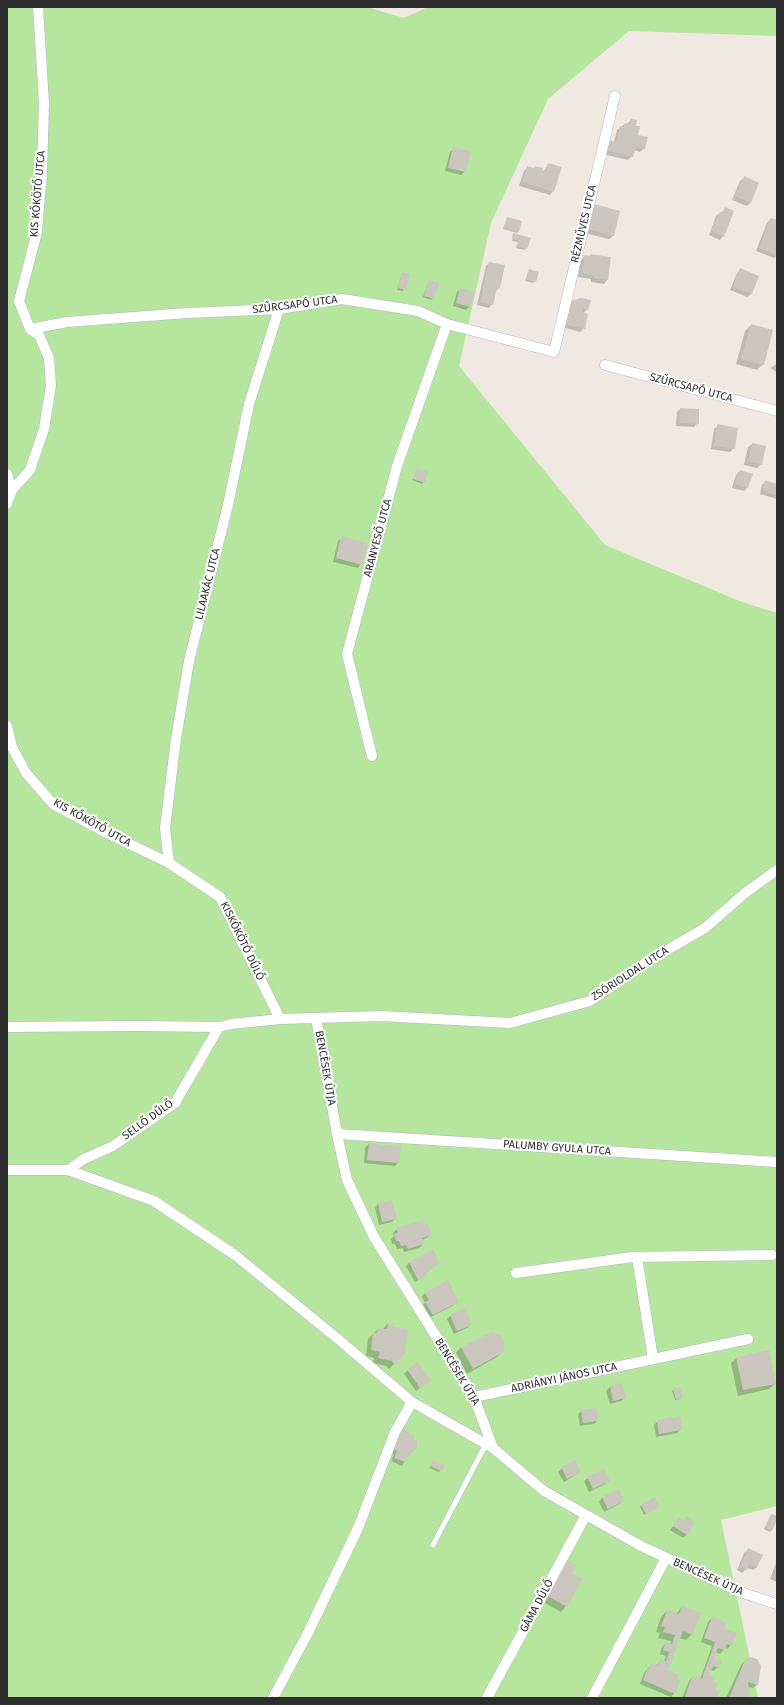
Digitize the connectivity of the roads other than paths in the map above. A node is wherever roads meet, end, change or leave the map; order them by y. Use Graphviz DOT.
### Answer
graph roads {
  1 [pos="38,7"];
  2 [pos="616,96"];
  3 [pos="279,309"];
  4 [pos="447,324"];
  5 [pos="30,329"];
  6 [pos="554,352"];
  7 [pos="605,365"];
  8 [pos="777,411"];
  9 [pos="7,474"];
  10 [pos="12,490"];
  11 [pos="7,504"];
  12 [pos="7,726"];
  13 [pos="372,756"];
  14 [pos="169,863"];
  15 [pos="777,870"];
  16 [pos="316,1018"];
  17 [pos="280,1019"];
  18 [pos="7,1027"];
  19 [pos="219,1027"];
  20 [pos="336,1134"];
  21 [pos="777,1162"];
  22 [pos="7,1170"];
  23 [pos="68,1170"];
  24 [pos="772,1255"];
  25 [pos="637,1257"];
  26 [pos="516,1273"];
  27 [pos="748,1339"];
  28 [pos="653,1359"];
  29 [pos="474,1397"];
  30 [pos="412,1402"];
  31 [pos="490,1446"];
  32 [pos="586,1515"];
  33 [pos="433,1545"];
  34 [pos="666,1558"];
  35 [pos="777,1604"];
  36 [pos="273,1698"];
  37 [pos="487,1698"];
  38 [pos="592,1698"];
  1 -- 5 [label="street, KIS KŐKÖTŐ UTCA"];
  2 -- 6 [label="street, RÉZMŰVES UTCA"];
  3 -- 4 [label="street, SZŰRCSAPÓ UTCA"];
  3 -- 5 [label="street, SZŰRCSAPÓ UTCA"];
  3 -- 14 [label="street, LILAAKÁC UTCA"];
  4 -- 6 [label="street, SZŰRCSAPÓ UTCA"];
  4 -- 13 [label="street, ARANYESŐ UTCA"];
  5 -- 10 [label="street, KIS KŐKÖTŐ UTCA"];
  7 -- 8 [label="street, SZŰRCSAPÓ UTCA"];
  9 -- 10 [label="street"];
  10 -- 11 [label="street, KIS KŐKÖTŐ UTCA"];
  12 -- 14 [label="street, KIS KŐKÖTŐ UTCA"];
  14 -- 17 [label="street, KISKŐKÖTŐ DŰLŐ"];
  15 -- 16 [label="street, ZSÓRIOLDAL UTCA"];
  16 -- 17 [label="street, ZSÓRIOLDAL UTCA"];
  16 -- 20 [label="street, BENCÉSEK ÚTJA"];
  17 -- 19 [label="street, ZSÓRIOLDAL UTCA"];
  18 -- 19 [label="street, ZSÓRIOLDAL UTCA"];
  19 -- 23 [label="street, SELLŐ DŰLŐ"];
  20 -- 21 [label="street, PALUMBY GYULA UTCA"];
  20 -- 29 [label="street, BENCÉSEK ÚTJA"];
  22 -- 23 [label="street"];
  23 -- 30 [label="street"];
  24 -- 25 [label="street"];
  25 -- 26 [label="street"];
  25 -- 28 [label="street"];
  27 -- 28 [label="street, ADRIÁNYI JÁNOS UTCA"];
  28 -- 29 [label="street, ADRIÁNYI JÁNOS UTCA"];
  29 -- 31 [label="street, BENCÉSEK ÚTJA"];
  30 -- 31 [label="street"];
  30 -- 36 [label="street"];
  31 -- 32 [label="street, BENCÉSEK ÚTJA"];
  31 -- 33 [label="lane"];
  32 -- 34 [label="street, BENCÉSEK ÚTJA"];
  32 -- 37 [label="street, GÁMA DŰLŐ"];
  34 -- 35 [label="street, BENCÉSEK ÚTJA"];
  34 -- 38 [label="street"];
}
